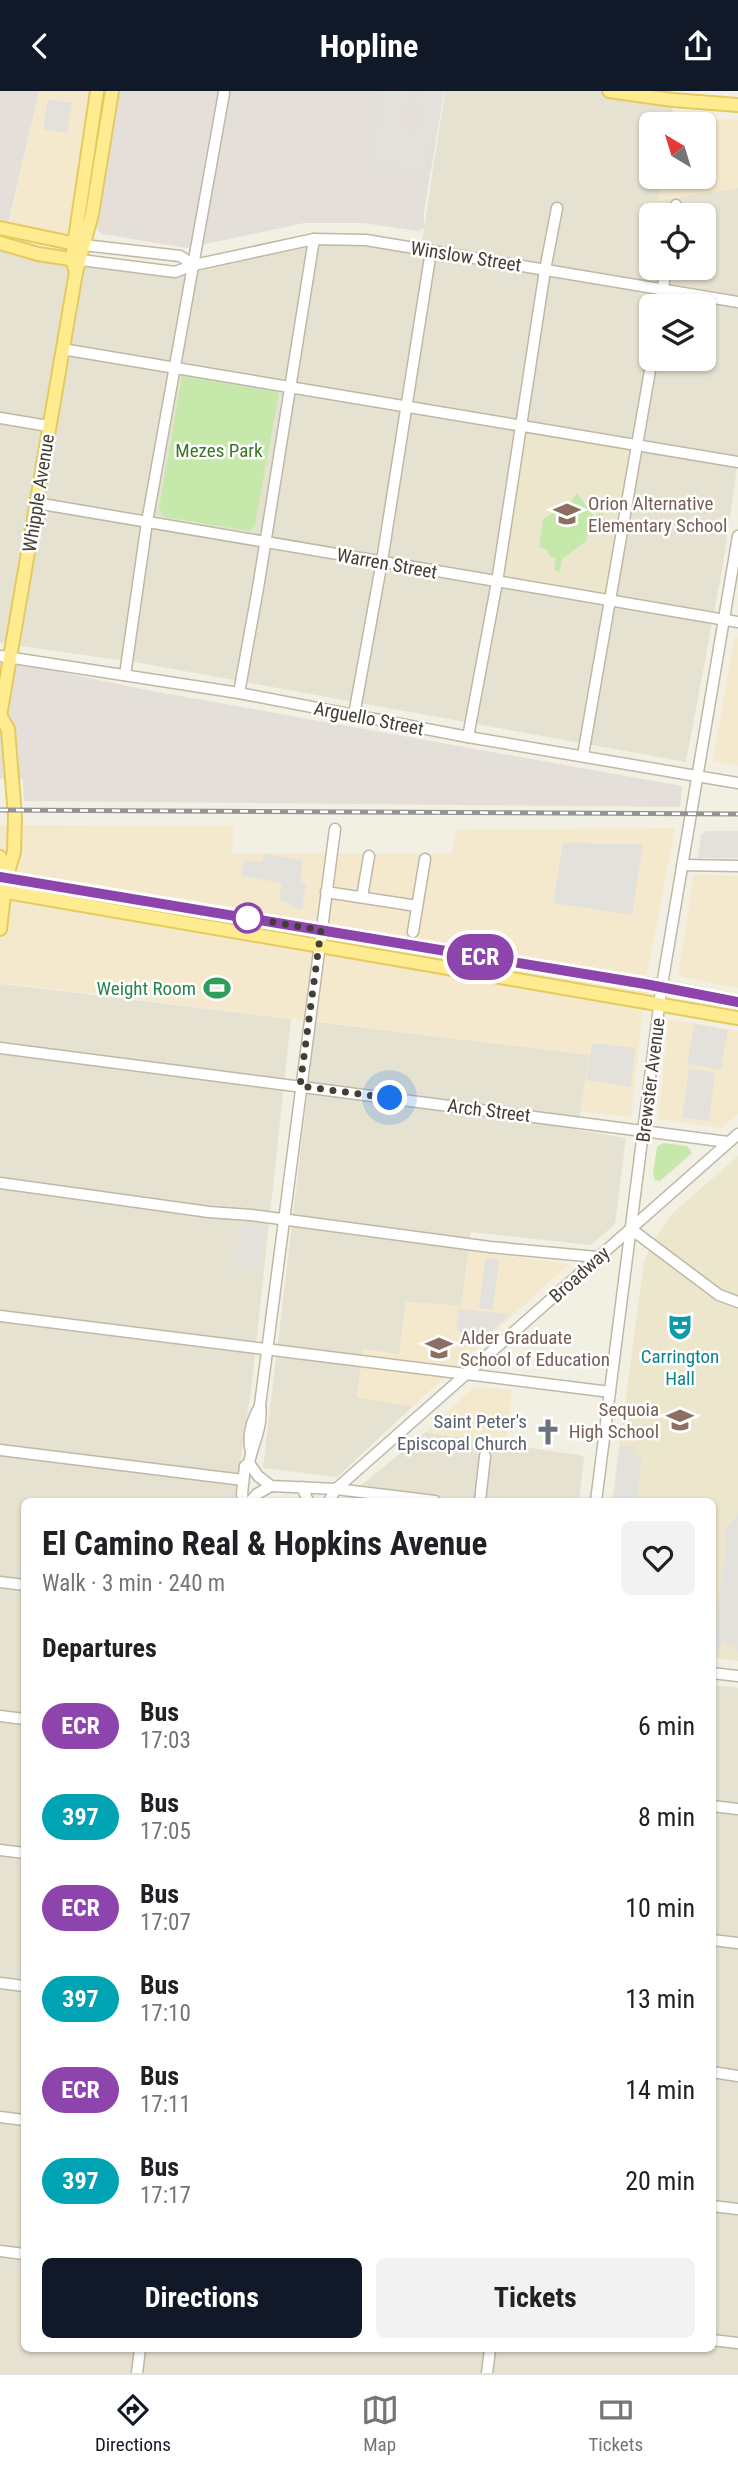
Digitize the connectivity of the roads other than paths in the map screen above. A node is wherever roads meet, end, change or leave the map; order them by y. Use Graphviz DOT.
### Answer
graph roads {
  1 [pos="97,91"];
  2 [pos="112,91"];
  3 [pos="609,91"];
  4 [pos="224,93"];
  5 [pos="738,105"];
  6 [pos="557,208"];
  7 [pos="0,228"];
  8 [pos="314,239"];
  9 [pos="0,243"];
  10 [pos="79,244"];
  11 [pos="430,251"];
  12 [pos="76,264"];
  13 [pos="194,265"];
  14 [pos="545,270"];
  15 [pos="665,280"];
  16 [pos="663,288"];
  17 [pos="662,294"];
  18 [pos="738,302"];
  19 [pos="62,349"];
  20 [pos="176,367"];
  21 [pos="650,371"];
  22 [pos="289,386"];
  23 [pos="407,405"];
  24 [pos="0,418"];
  25 [pos="522,425"];
  26 [pos="48,426"];
  27 [pos="639,446"];
  28 [pos="738,462"];
  29 [pos="36,503"];
  30 [pos="148,522"];
  31 [pos="738,536"];
  32 [pos="265,543"];
  33 [pos="382,561"];
  34 [pos="497,582"];
  35 [pos="609,599"];
  36 [pos="724,620"];
  37 [pos="738,622"];
  38 [pos="5,657"];
  39 [pos="125,675"];
  40 [pos="239,694"];
  41 [pos="0,715"];
  42 [pos="354,715"];
  43 [pos="468,737"];
  44 [pos="583,755"];
  45 [pos="697,776"];
  46 [pos="738,783"];
  47 [pos="335,829"];
  48 [pos="369,856"];
  49 [pos="0,857"];
  50 [pos="425,859"];
  51 [pos="682,865"];
  52 [pos="738,866"];
  53 [pos="2,884"];
  54 [pos="326,891"];
  55 [pos="362,897"];
  56 [pos="417,906"];
  57 [pos="0,929"];
  58 [pos="321,930"];
  59 [pos="413,932"];
  60 [pos="318,945"];
  61 [pos="662,987"];
  62 [pos="738,1002"];
  63 [pos="660,1004"];
  64 [pos="738,1019"];
  65 [pos="0,1048"];
  66 [pos="300,1086"];
  67 [pos="644,1130"];
  68 [pos="738,1134"];
  69 [pos="728,1142"];
  70 [pos="0,1182"];
  71 [pos="284,1219"];
  72 [pos="631,1229"];
  73 [pos="597,1257"];
  74 [pos="738,1303"];
  75 [pos="0,1316"];
  76 [pos="267,1348"];
  77 [pos="467,1374"];
  78 [pos="610,1392"];
  79 [pos="0,1450"];
  80 [pos="485,1456"];
  81 [pos="249,1463"];
  82 [pos="243,1480"];
  83 [pos="271,1486"];
  84 [pos="302,1487"];
  85 [pos="336,1489"];
  86 [pos="243,1498"];
  87 [pos="254,1498"];
  88 [pos="307,1498"];
  89 [pos="331,1498"];
  90 [pos="410,1498"];
  91 [pos="480,1498"];
  92 [pos="596,1498"];
  93 [pos="0,1582"];
  94 [pos="21,1585"];
  95 [pos="716,1673"];
  96 [pos="738,1676"];
  97 [pos="0,1716"];
  98 [pos="21,1719"];
  99 [pos="716,1806"];
  100 [pos="738,1809"];
  101 [pos="0,1850"];
  102 [pos="21,1853"];
  103 [pos="716,1940"];
  104 [pos="738,1943"];
  105 [pos="0,1983"];
  106 [pos="21,1986"];
  107 [pos="716,2073"];
  108 [pos="738,2076"];
  109 [pos="0,2117"];
  110 [pos="21,2120"];
  111 [pos="716,2206"];
  112 [pos="738,2209"];
  113 [pos="0,2251"];
  114 [pos="21,2254"];
  115 [pos="716,2340"];
  116 [pos="738,2343"];
  117 [pos="140,2352"];
  118 [pos="490,2352"];
  119 [pos="137,2373"];
  120 [pos="487,2373"];
  1 -- 10 [label="main road, Whipple Avenue"];
  2 -- 10 [label="main road, Whipple Avenue"];
  3 -- 5 [label="main road"];
  4 -- 13 [label="street"];
  6 -- 14 [label="street"];
  7 -- 10 [label="main road"];
  8 -- 11 [label="street, Winslow Street"];
  8 -- 13 [label="street, Winslow Street"];
  8 -- 22 [label="street"];
  9 -- 12 [label="main road"];
  10 -- 12 [label="main road, Whipple Avenue"];
  10 -- 13 [label="street"];
  11 -- 14 [label="street, Winslow Street"];
  11 -- 23 [label="street"];
  12 -- 13 [label="street, Winslow Street"];
  12 -- 19 [label="main road, Whipple Avenue"];
  13 -- 20 [label="street"];
  14 -- 16 [label="street, Winslow Street"];
  14 -- 25 [label="street"];
  15 -- 16 [label="street"];
  16 -- 17 [label="street"];
  16 -- 18 [label="street, Winslow Street"];
  19 -- 20 [label="street"];
  19 -- 26 [label="main road, Whipple Avenue"];
  20 -- 22 [label="street"];
  20 -- 30 [label="street"];
  21 -- 27 [label="street"];
  22 -- 23 [label="street"];
  22 -- 32 [label="street"];
  23 -- 25 [label="street"];
  23 -- 33 [label="street"];
  24 -- 26 [label="street"];
  25 -- 27 [label="street"];
  25 -- 34 [label="street"];
  26 -- 29 [label="main road, Whipple Avenue"];
  27 -- 28 [label="street"];
  27 -- 35 [label="street"];
  29 -- 30 [label="street, Warren Street"];
  29 -- 38 [label="main road, Whipple Avenue"];
  30 -- 32 [label="street, Warren Street"];
  30 -- 39 [label="street"];
  31 -- 36 [label="street, Brewster Avenue"];
  32 -- 33 [label="street, Warren Street"];
  32 -- 40 [label="street"];
  33 -- 34 [label="street, Warren Street"];
  33 -- 42 [label="street"];
  34 -- 35 [label="street, Warren Street"];
  34 -- 43 [label="street"];
  35 -- 36 [label="street, Warren Street"];
  35 -- 44 [label="street"];
  36 -- 37 [label="street, Warren Street"];
  36 -- 45 [label="street, Brewster Avenue"];
  38 -- 39 [label="street, Arguello Street"];
  38 -- 41 [label="main road, Whipple Avenue"];
  39 -- 40 [label="street, Arguello Street"];
  40 -- 42 [label="street, Arguello Street"];
  41 -- 53 [label="main road, Whipple Avenue"];
  42 -- 43 [label="street, Arguello Street"];
  43 -- 44 [label="street, Arguello Street"];
  44 -- 45 [label="street, Arguello Street"];
  45 -- 46 [label="street, Arguello Street"];
  45 -- 51 [label="street, Brewster Avenue"];
  47 -- 54 [label="street"];
  48 -- 55 [label="street"];
  49 -- 53 [label="main road, Whipple Avenue"];
  50 -- 56 [label="street"];
  51 -- 52 [label="street"];
  51 -- 61 [label="street, Brewster Avenue"];
  53 -- 57 [label="main road, Whipple Avenue"];
  53 -- 58 [label="main road"];
  53 -- 60 [label="main road"];
  54 -- 55 [label="street"];
  54 -- 58 [label="street"];
  55 -- 56 [label="street"];
  56 -- 59 [label="street"];
  58 -- 60 [label="street"];
  58 -- 61 [label="main road"];
  60 -- 63 [label="main road"];
  60 -- 66 [label="street"];
  61 -- 62 [label="main road"];
  61 -- 63 [label="street, Brewster Avenue"];
  63 -- 64 [label="main road"];
  63 -- 67 [label="street, Brewster Avenue"];
  65 -- 66 [label="street, Arch Street"];
  66 -- 67 [label="street, Arch Street"];
  66 -- 71 [label="street"];
  67 -- 69 [label="street, Arch Street"];
  67 -- 72 [label="street, Brewster Avenue"];
  68 -- 69 [label="street, Broadway"];
  69 -- 72 [label="street, Broadway"];
  70 -- 71 [label="street"];
  71 -- 73 [label="street"];
  71 -- 76 [label="street"];
  72 -- 73 [label="street, Broadway"];
  72 -- 74 [label="street"];
  72 -- 78 [label="street, Brewster Avenue"];
  73 -- 77 [label="street, Broadway"];
  75 -- 76 [label="street"];
  76 -- 77 [label="street"];
  76 -- 81 [label="street"];
  77 -- 78 [label="street"];
  77 -- 85 [label="street, Broadway"];
  78 -- 92 [label="street, Brewster Avenue"];
  79 -- 82 [label="street"];
  80 -- 91 [label="street"];
  81 -- 82 [label="street"];
  81 -- 83 [label="street"];
  82 -- 86 [label="street"];
  83 -- 84 [label="street"];
  83 -- 87 [label="street"];
  84 -- 85 [label="street"];
  84 -- 88 [label="street"];
  85 -- 89 [label="street, Broadway"];
  85 -- 90 [label="street"];
  93 -- 94 [label="street"];
  95 -- 96 [label="street"];
  97 -- 98 [label="street"];
  99 -- 100 [label="street"];
  101 -- 102 [label="street"];
  103 -- 104 [label="street"];
  105 -- 106 [label="street"];
  107 -- 108 [label="street"];
  109 -- 110 [label="street"];
  111 -- 112 [label="street"];
  113 -- 114 [label="street"];
  115 -- 116 [label="street"];
  117 -- 119 [label="street"];
  118 -- 120 [label="street"];
}
